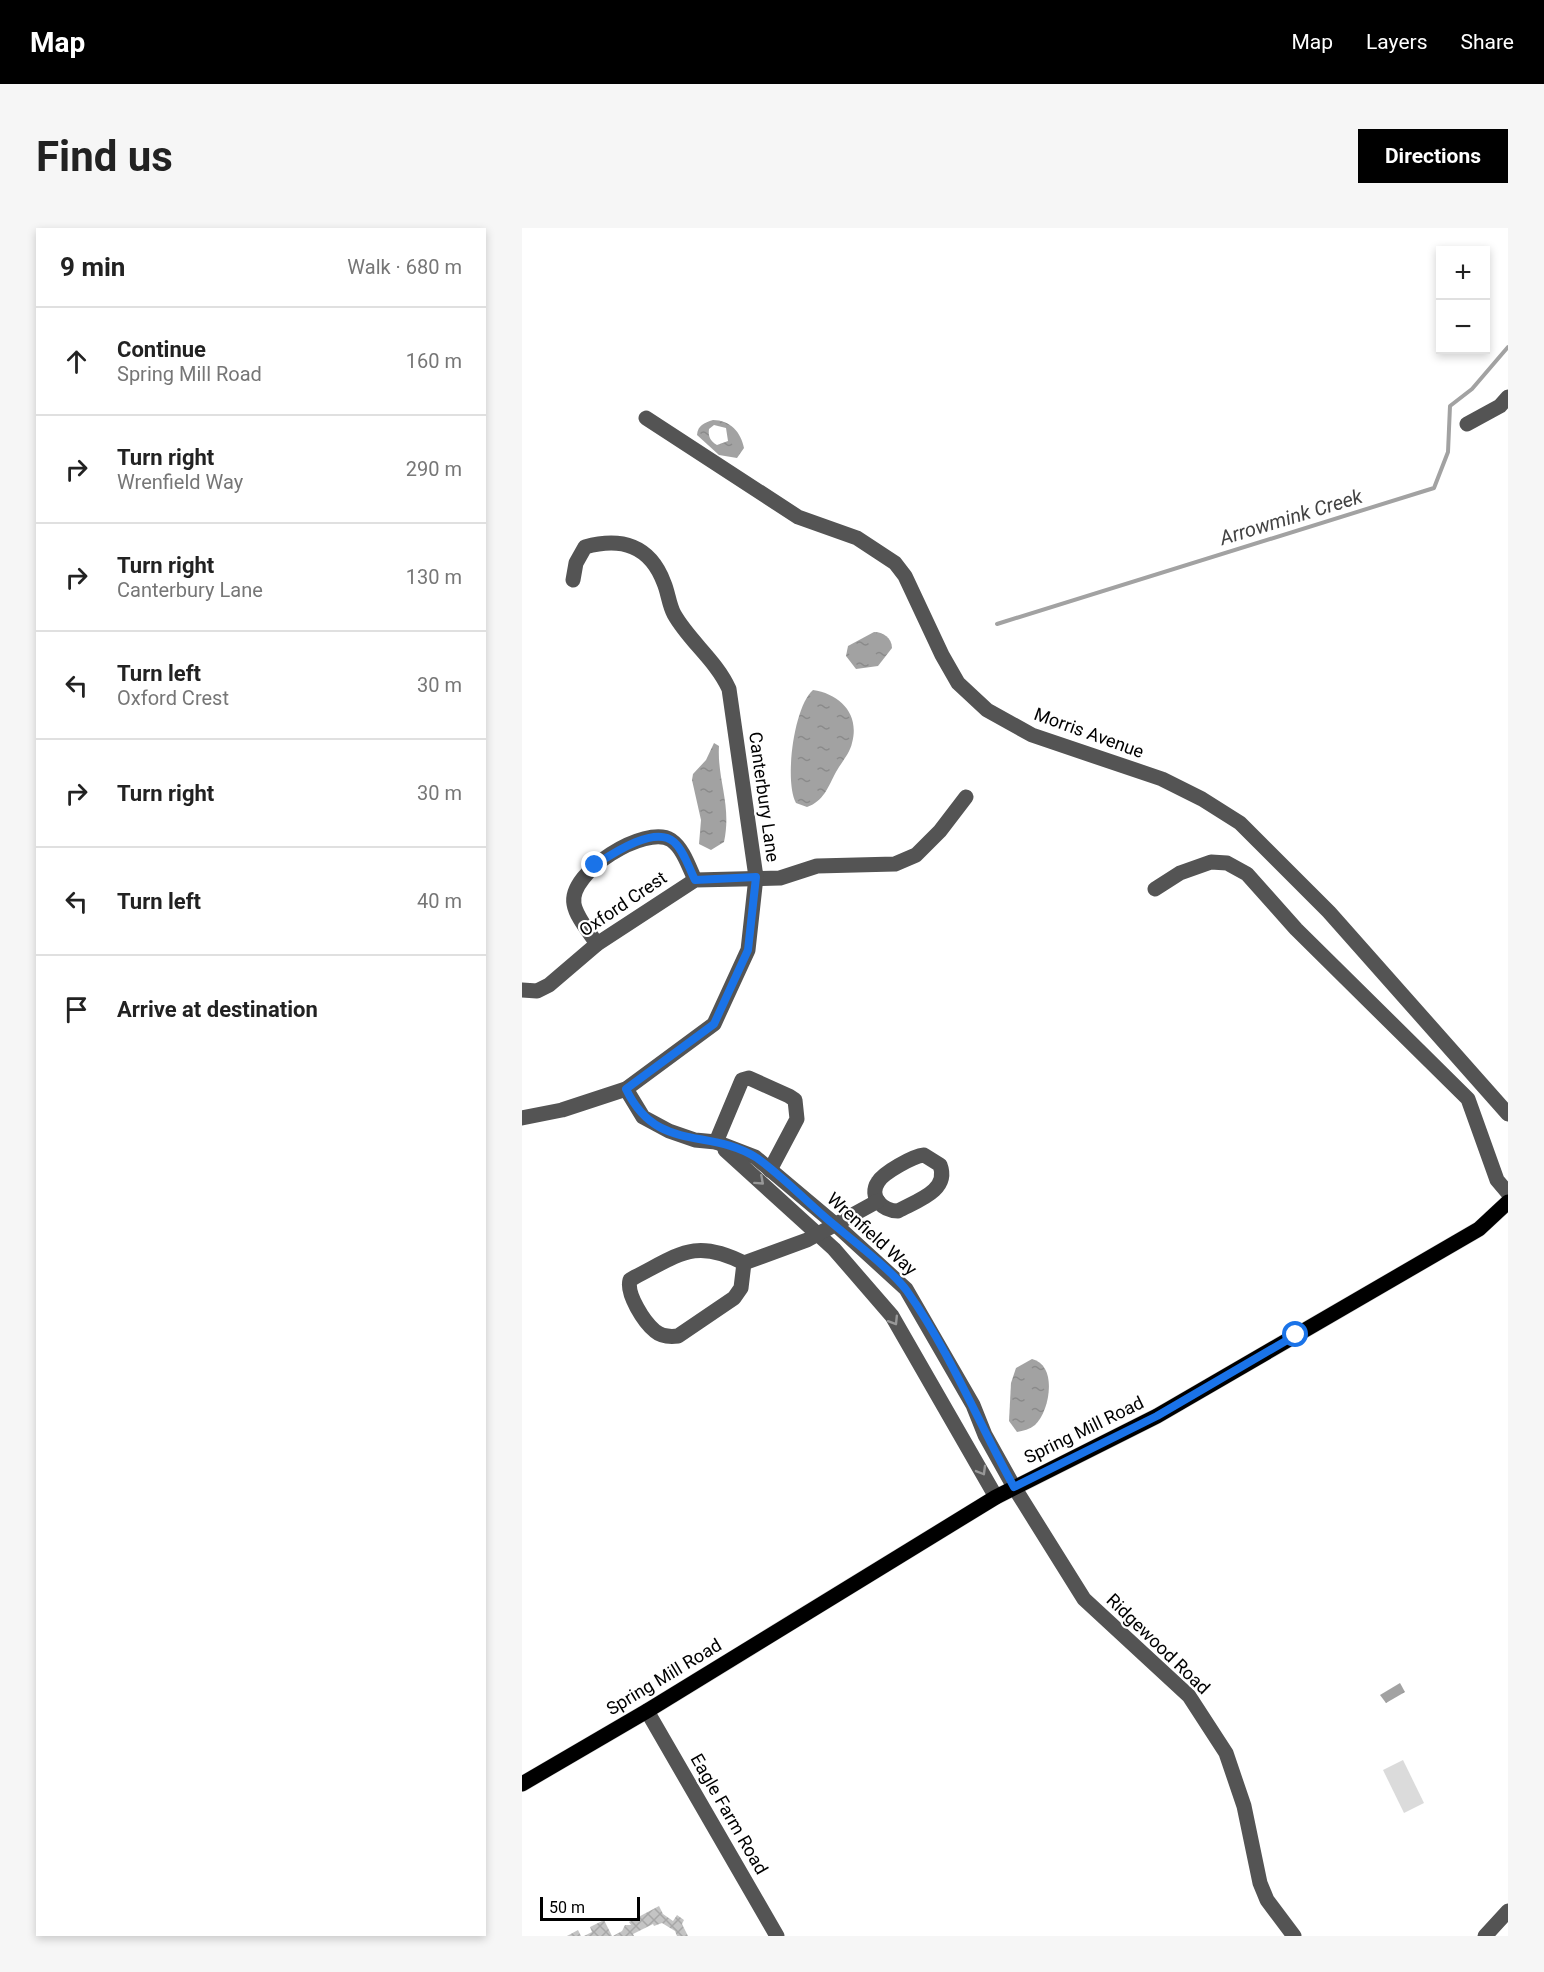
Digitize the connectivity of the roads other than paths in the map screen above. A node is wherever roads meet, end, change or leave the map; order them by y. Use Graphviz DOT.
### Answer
graph roads {
  1 [pos="1508,397"];
  2 [pos="645,418"];
  3 [pos="1467,424"];
  4 [pos="573,580"];
  5 [pos="966,797"];
  6 [pos="756,877"];
  7 [pos="695,880"];
  8 [pos="1155,889"];
  9 [pos="597,944"];
  10 [pos="522,990"];
  11 [pos="626,1089"];
  12 [pos="1508,1114"];
  13 [pos="522,1118"];
  14 [pos="716,1142"];
  15 [pos="770,1170"];
  16 [pos="1508,1193"];
  17 [pos="878,1201"];
  18 [pos="1508,1202"];
  19 [pos="836,1225"];
  20 [pos="818,1234"];
  21 [pos="744,1263"];
  22 [pos="962,1386"];
  23 [pos="940,1400"];
  24 [pos="985,1435"];
  25 [pos="967,1446"];
  26 [pos="1014,1487"];
  27 [pos="996,1497"];
  28 [pos="647,1711"];
  29 [pos="522,1784"];
  30 [pos="1508,1911"];
  31 [pos="777,1936"];
  32 [pos="1294,1936"];
  33 [pos="1485,1936"];
  1 -- 3 [label="street"];
  2 -- 12 [label="street, Morris Avenue"];
  4 -- 6 [label="street, Canterbury Lane"];
  5 -- 6 [label="street, Oxford Crest"];
  6 -- 7 [label="street, Oxford Crest"];
  6 -- 11 [label="street, Canterbury Lane"];
  7 -- 9 [label="street, Oxford Crest"];
  7 -- 9 [label="street"];
  8 -- 16 [label="street"];
  9 -- 10 [label="street, Oxford Crest"];
  11 -- 13 [label="street, Canterbury Lane"];
  11 -- 14 [label="street, Wrenfield Way"];
  14 -- 15 [label="street, Wrenfield Way"];
  14 -- 15 [label="street"];
  14 -- 20 [label="street, Wrenfield Way, one-way"];
  15 -- 19 [label="street, Wrenfield Way"];
  17 -- 19 [label="street"];
  18 -- 26 [label="main road, Spring Mill Road"];
  19 -- 20 [label="street"];
  19 -- 22 [label="street, Wrenfield Way"];
  20 -- 21 [label="street"];
  20 -- 23 [label="street, Wrenfield Way, one-way"];
  21 -- 21 [label="street"];
  22 -- 23 [label="street"];
  22 -- 24 [label="street, Wrenfield Way"];
  23 -- 25 [label="street, Wrenfield Way"];
  24 -- 25 [label="street"];
  24 -- 26 [label="street, Wrenfield Way"];
  25 -- 27 [label="street, Wrenfield Way, one-way"];
  26 -- 27 [label="main road, Spring Mill Road"];
  26 -- 32 [label="street, Ridgewood Road"];
  27 -- 28 [label="main road, Spring Mill Road"];
  28 -- 29 [label="main road, Spring Mill Road"];
  28 -- 31 [label="street, Eagle Farm Road"];
  30 -- 33 [label="street"];
}
